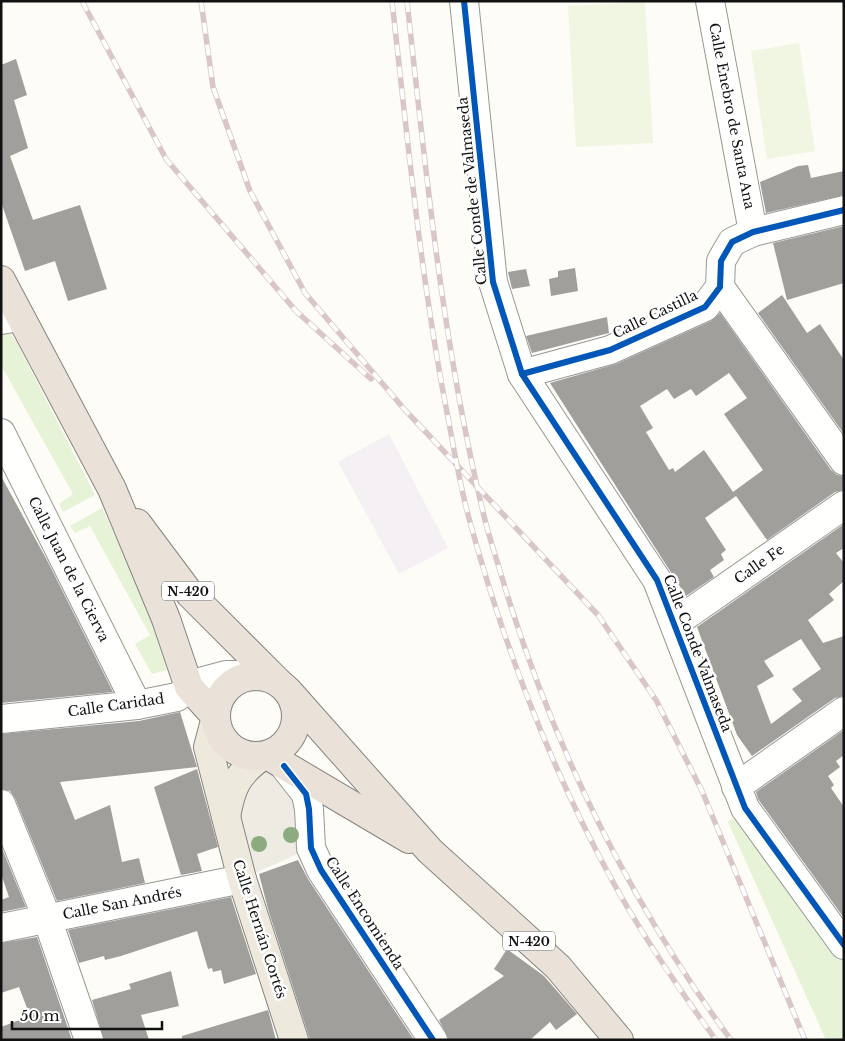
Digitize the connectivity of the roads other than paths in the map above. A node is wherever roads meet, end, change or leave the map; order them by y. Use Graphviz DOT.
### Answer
graph roads {
  1 [pos="464,1"];
  2 [pos="710,1"];
  3 [pos="844,210"];
  4 [pos="753,232"];
  5 [pos="1,280"];
  6 [pos="720,287"];
  7 [pos="11,318"];
  8 [pos="522,374"];
  9 [pos="1,433"];
  10 [pos="844,461"];
  11 [pos="112,489"];
  12 [pos="844,505"];
  13 [pos="675,623"];
  14 [pos="274,683"];
  15 [pos="189,686"];
  16 [pos="137,705"];
  17 [pos="844,711"];
  18 [pos="216,717"];
  19 [pos="1,719"];
  20 [pos="271,759"];
  21 [pos="736,787"];
  22 [pos="1,804"];
  23 [pos="226,818"];
  24 [pos="430,852"];
  25 [pos="242,879"];
  26 [pos="47,918"];
  27 [pos="1,928"];
  28 [pos="844,945"];
  29 [pos="90,1040"];
  30 [pos="294,1040"];
  31 [pos="433,1040"];
  32 [pos="619,1040"];
  1 -- 8 [label="street, Calle Conde de Valmaseda"];
  2 -- 4 [label="street, Calle Enebro de Santa Ana"];
  3 -- 4 [label="street"];
  4 -- 6 [label="street"];
  5 -- 7 [label="highway, N-420"];
  6 -- 8 [label="street, Calle Castilla"];
  6 -- 10 [label="street"];
  7 -- 11 [label="highway, N-420"];
  8 -- 13 [label="street, Calle Conde Valmaseda"];
  9 -- 16 [label="street, Calle Juan de la Cierva"];
  11 -- 14 [label="highway, N-420"];
  11 -- 15 [label="highway, N-420"];
  12 -- 13 [label="street, Calle Fe"];
  13 -- 21 [label="street, Calle Conde Valmaseda"];
  14 -- 15 [label="street, Calle Caridad"];
  14 -- 18 [label="highway"];
  14 -- 20 [label="highway, N-420"];
  14 -- 24 [label="highway, N-420"];
  15 -- 16 [label="street, Calle Caridad"];
  15 -- 18 [label="highway, N-420"];
  16 -- 19 [label="street, Calle Caridad"];
  17 -- 21 [label="street"];
  18 -- 20 [label="highway, N-420"];
  18 -- 23 [label="main road, Calle Hernán Cortés"];
  20 -- 23 [label="main road, Calle Hernán Cortés"];
  20 -- 24 [label="highway, N-420"];
  20 -- 31 [label="street, Calle Encomienda"];
  21 -- 28 [label="street, Calle Conde Valmaseda"];
  22 -- 26 [label="street"];
  23 -- 25 [label="main road, Calle Hernán Cortés"];
  24 -- 32 [label="highway, N-420"];
  25 -- 26 [label="street, Calle San Andrés"];
  25 -- 30 [label="main road, Calle Hernán Cortés"];
  26 -- 27 [label="street, Calle San Andrés"];
  26 -- 29 [label="street"];
}
